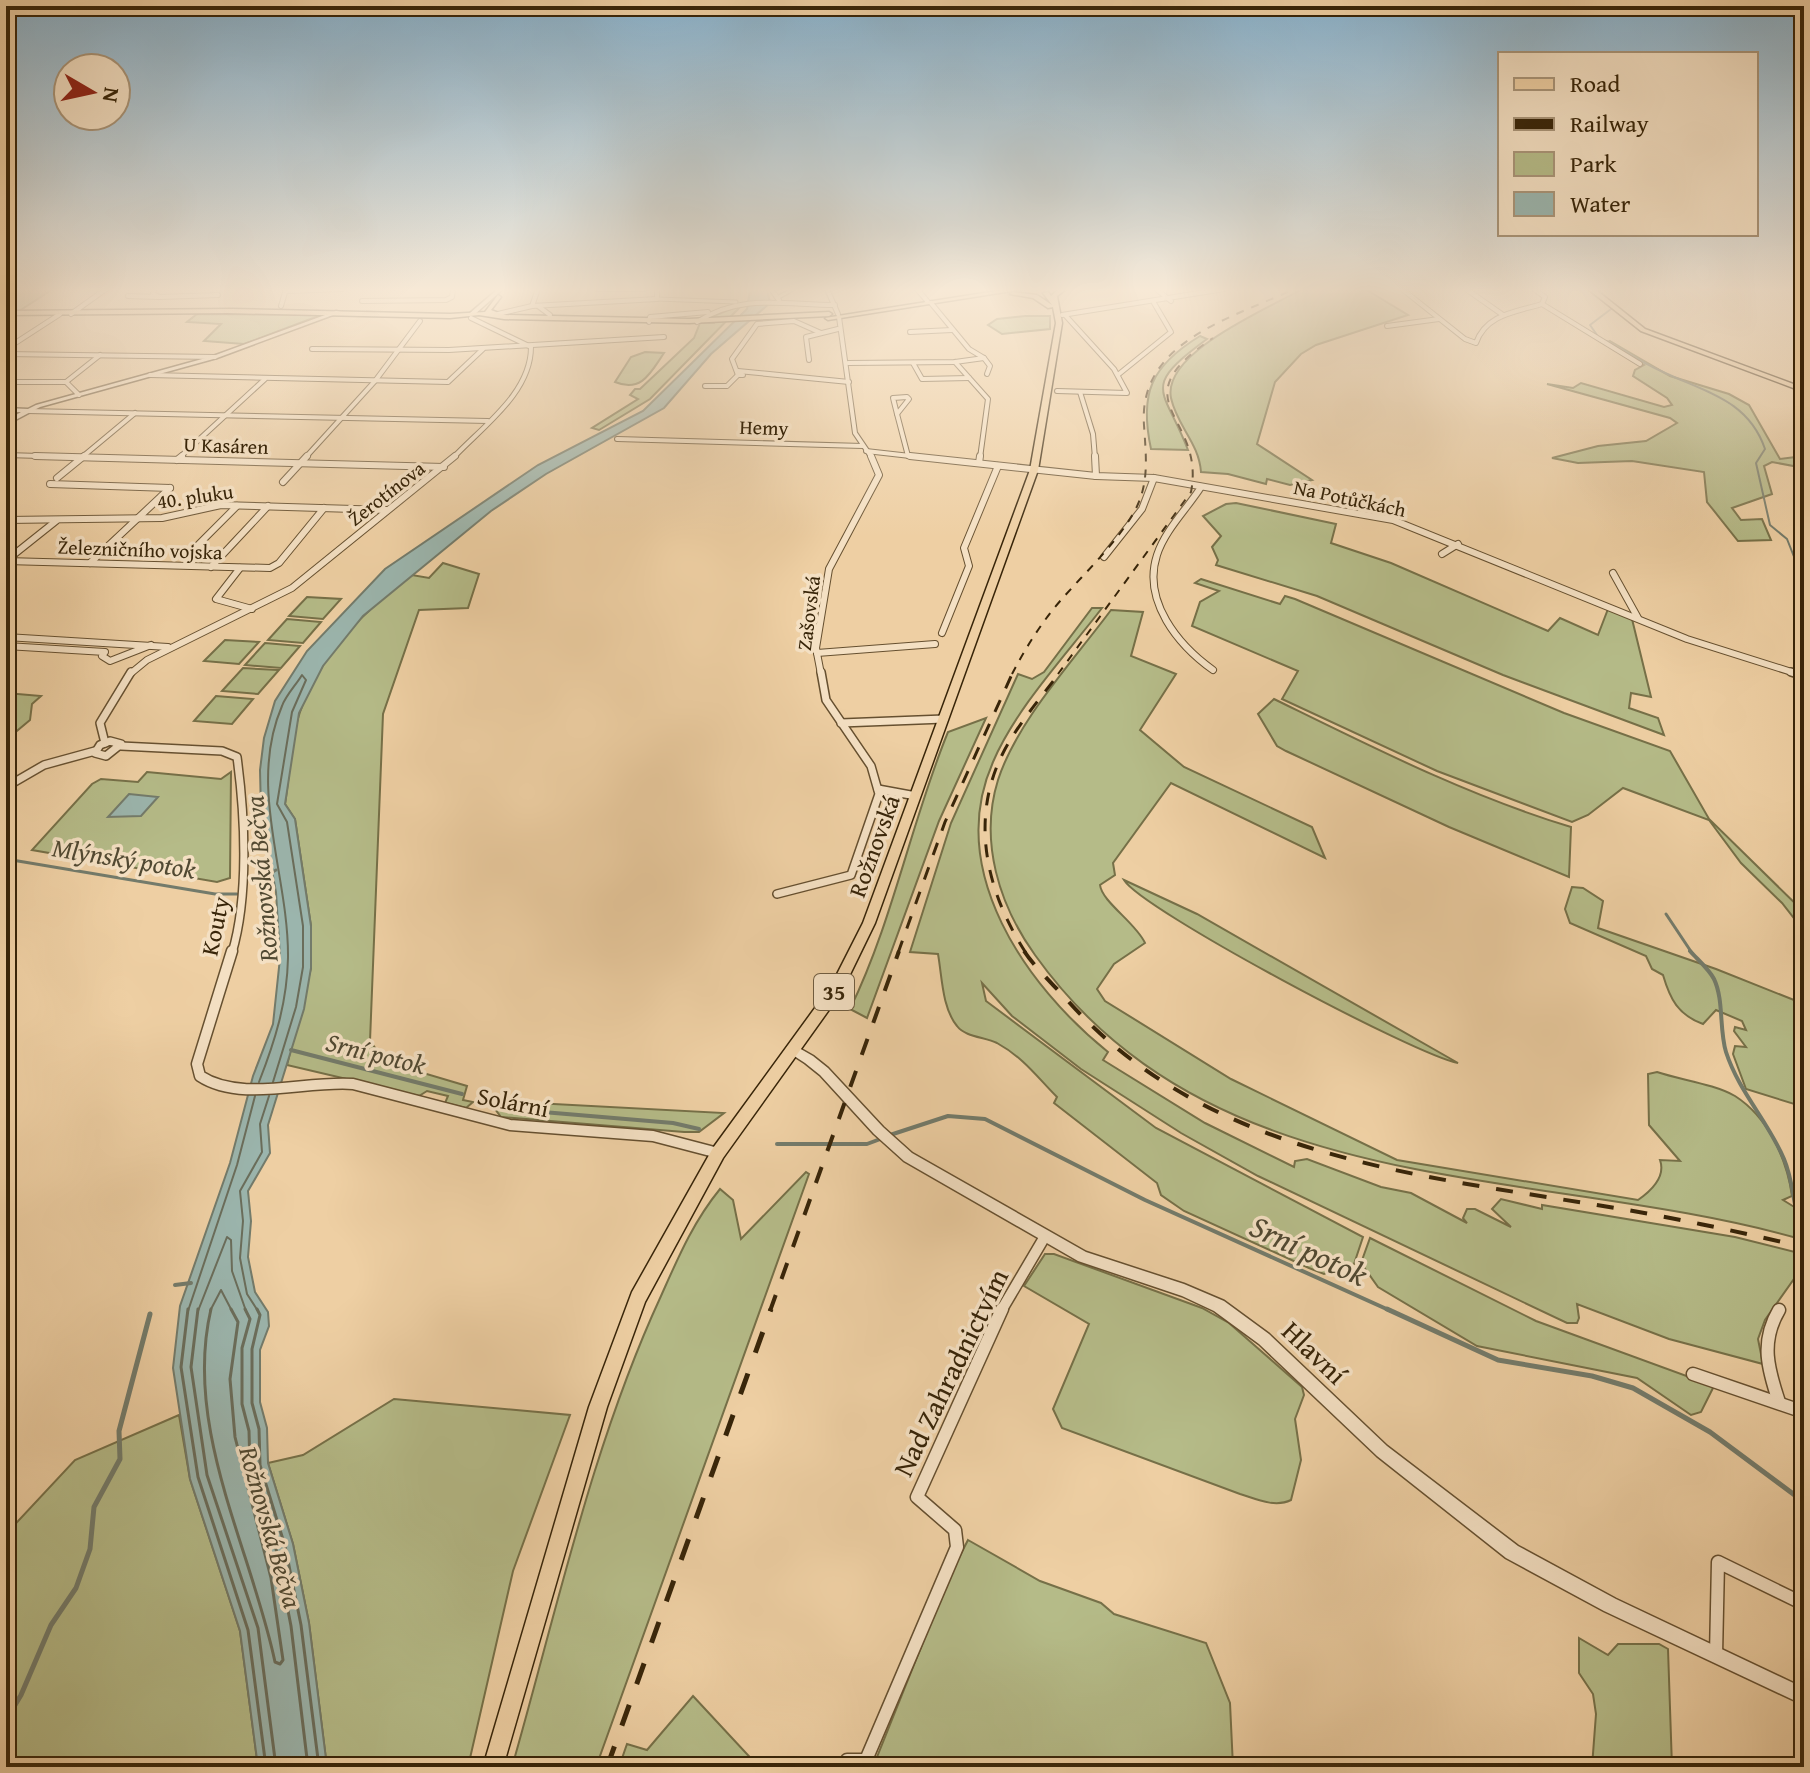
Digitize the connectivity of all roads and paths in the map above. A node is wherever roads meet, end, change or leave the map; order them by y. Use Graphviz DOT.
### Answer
graph roads {
  1 [pos="79,372"];
  2 [pos="162,372"];
  3 [pos="382,372"];
  4 [pos="459,372"];
  5 [pos="529,372"];
  6 [pos="848,372"];
  7 [pos="918,372"];
  8 [pos="964,372"];
  9 [pos="1051,372"];
  10 [pos="1122,372"];
  11 [pos="1755,372"];
  12 [pos="738,373"];
  13 [pos="1119,374"];
  14 [pos="150,375"];
  15 [pos="265,378"];
  16 [pos="969,378"];
  17 [pos="375,381"];
  18 [pos="6,382"];
  19 [pos="66,382"];
  20 [pos="849,382"];
  21 [pos="705,386"];
  22 [pos="1804,390"];
  23 [pos="1057,391"];
  24 [pos="1080,392"];
  25 [pos="1127,393"];
  26 [pos="79,395"];
  27 [pos="1139,396"];
  28 [pos="6,410"];
  29 [pos="28,411"];
  30 [pos="135,413"];
  31 [pos="897,414"];
  32 [pos="226,415"];
  33 [pos="342,417"];
  34 [pos="488,421"];
  35 [pos="6,423"];
  36 [pos="617,439"];
  37 [pos="864,448"];
  38 [pos="6,455"];
  39 [pos="908,456"];
  40 [pos="81,457"];
  41 [pos="177,460"];
  42 [pos="300,463"];
  43 [pos="979,463"];
  44 [pos="998,466"];
  45 [pos="444,467"];
  46 [pos="1034,470"];
  47 [pos="1096,476"];
  48 [pos="57,478"];
  49 [pos="1154,478"];
  50 [pos="283,482"];
  51 [pos="50,484"];
  52 [pos="1201,487"];
  53 [pos="237,506"];
  54 [pos="268,506"];
  55 [pos="324,508"];
  56 [pos="388,510"];
  57 [pos="137,519"];
  58 [pos="6,520"];
  59 [pos="56,521"];
  60 [pos="1458,544"];
  61 [pos="192,551"];
  62 [pos="1442,554"];
  63 [pos="1104,557"];
  64 [pos="7,562"];
  65 [pos="90,563"];
  66 [pos="211,567"];
  67 [pos="240,568"];
  68 [pos="1613,573"];
  69 [pos="252,609"];
  70 [pos="1638,619"];
  71 [pos="942,633"];
  72 [pos="6,637"];
  73 [pos="118,643"];
  74 [pos="152,644"];
  75 [pos="935,644"];
  76 [pos="6,646"];
  77 [pos="169,647"];
  78 [pos="105,652"];
  79 [pos="817,653"];
  80 [pos="1213,670"];
  81 [pos="1804,676"];
  82 [pos="944,719"];
  83 [pos="841,723"];
  84 [pos="105,743"];
  85 [pos="121,746"];
  86 [pos="95,751"];
  87 [pos="6,787"];
  88 [pos="878,789"];
  89 [pos="916,796"];
  90 [pos="777,894"];
  91 [pos="792,1049"];
  92 [pos="238,1087"];
  93 [pos="718,1153"];
  94 [pos="1044,1238"];
  95 [pos="1779,1310"];
  96 [pos="1693,1374"];
  97 [pos="1779,1402"];
  98 [pos="1804,1412"];
  99 [pos="1804,1604"];
  100 [pos="1716,1656"];
  101 [pos="1804,1697"];
  102 [pos="847,1760"];
  103 [pos="493,1767"];
  1 -- 19 [label="street"];
  2 -- 14 [label="street"];
  3 -- 17 [label="street"];
  4 -- 17 [label="street"];
  5 -- 34 [label="street, Žerotínova"];
  6 -- 20 [label="street, Zašovská"];
  7 -- 16 [label="street"];
  8 -- 16 [label="street"];
  9 -- 46 [label="main road, Rožnovská / 35"];
  10 -- 13 [label="street"];
  11 -- 22 [label="main road"];
  12 -- 20 [label="street"];
  12 -- 21 [label="street"];
  13 -- 25 [label="street"];
  14 -- 15 [label="street"];
  14 -- 26 [label="street"];
  15 -- 17 [label="street"];
  15 -- 32 [label="street"];
  16 -- 43 [label="street"];
  17 -- 33 [label="street"];
  18 -- 19 [label="street"];
  19 -- 26 [label="street"];
  20 -- 37 [label="street, Zašovská"];
  23 -- 24 [label="street"];
  24 -- 25 [label="street"];
  24 -- 47 [label="street"];
  25 -- 27 [label="street"];
  26 -- 29 [label="street"];
  28 -- 29 [label="street"];
  29 -- 30 [label="street"];
  29 -- 35 [label="street"];
  30 -- 32 [label="street"];
  30 -- 40 [label="street"];
  31 -- 39 [label="street"];
  32 -- 33 [label="street"];
  32 -- 41 [label="street"];
  33 -- 34 [label="street"];
  33 -- 42 [label="street"];
  34 -- 45 [label="street, Žerotínova"];
  36 -- 37 [label="street, Hemy"];
  37 -- 39 [label="street, Na Potůčkách"];
  37 -- 79 [label="street, Zašovská"];
  38 -- 40 [label="street, U Kasáren"];
  39 -- 43 [label="street, Na Potůčkách"];
  40 -- 41 [label="street, U Kasáren"];
  40 -- 48 [label="street"];
  41 -- 42 [label="street, U Kasáren"];
  42 -- 45 [label="street, U Kasáren"];
  42 -- 50 [label="street"];
  43 -- 44 [label="street, Na Potůčkách"];
  44 -- 46 [label="street, Na Potůčkách"];
  44 -- 71 [label="street"];
  45 -- 56 [label="street, Žerotínova"];
  46 -- 47 [label="street, Na Potůčkách"];
  46 -- 82 [label="main road, Rožnovská / 35"];
  47 -- 49 [label="street, Na Potůčkách"];
  49 -- 52 [label="street, Na Potůčkách"];
  49 -- 63 [label="street"];
  51 -- 57 [label="street"];
  52 -- 60 [label="street, Na Potůčkách"];
  52 -- 80 [label="street"];
  53 -- 54 [label="street, 40. pluku"];
  53 -- 57 [label="street, 40. pluku"];
  53 -- 61 [label="street"];
  54 -- 55 [label="street, 40. pluku"];
  54 -- 66 [label="street"];
  55 -- 56 [label="street, 40. pluku"];
  55 -- 67 [label="street, Železničního vojska"];
  56 -- 69 [label="street, Žerotínova"];
  57 -- 59 [label="street, 40. pluku"];
  57 -- 65 [label="street"];
  58 -- 59 [label="street, 40. pluku"];
  59 -- 64 [label="street"];
  60 -- 62 [label="street"];
  60 -- 70 [label="street, Na Potůčkách"];
  64 -- 65 [label="street, Železničního vojska"];
  65 -- 66 [label="street, Železničního vojska"];
  66 -- 67 [label="street, Železničního vojska"];
  67 -- 69 [label="street"];
  68 -- 70 [label="street"];
  69 -- 77 [label="street, Žerotínova"];
  70 -- 81 [label="street, Na Potůčkách"];
  72 -- 73 [label="street"];
  73 -- 74 [label="street"];
  73 -- 78 [label="street"];
  74 -- 77 [label="street"];
  74 -- 78 [label="street"];
  75 -- 79 [label="street"];
  76 -- 78 [label="street"];
  77 -- 84 [label="street, Žerotínova"];
  79 -- 83 [label="street, Zašovská"];
  82 -- 83 [label="street"];
  82 -- 89 [label="main road, Rožnovská / 35"];
  83 -- 88 [label="street, Zašovská"];
  84 -- 85 [label="street, Kouty"];
  84 -- 86 [label="street, Kouty"];
  85 -- 86 [label="street, Kouty"];
  85 -- 92 [label="street, Kouty"];
  86 -- 87 [label="street, Kouty"];
  88 -- 89 [label="street"];
  88 -- 90 [label="street"];
  89 -- 91 [label="main road, Rožnovská / 35"];
  91 -- 93 [label="main road, Rožnovská / 35"];
  91 -- 94 [label="street, Hlavní"];
  92 -- 93 [label="street, Solární"];
  93 -- 103 [label="main road, Rožnovská / 35"];
  94 -- 100 [label="street, Hlavní"];
  94 -- 102 [label="street, Nad Zahradnictvím"];
  95 -- 97 [label="street"];
  96 -- 97 [label="street"];
  97 -- 98 [label="street"];
  99 -- 100 [label="street"];
  100 -- 101 [label="street, Hlavní"];
}
